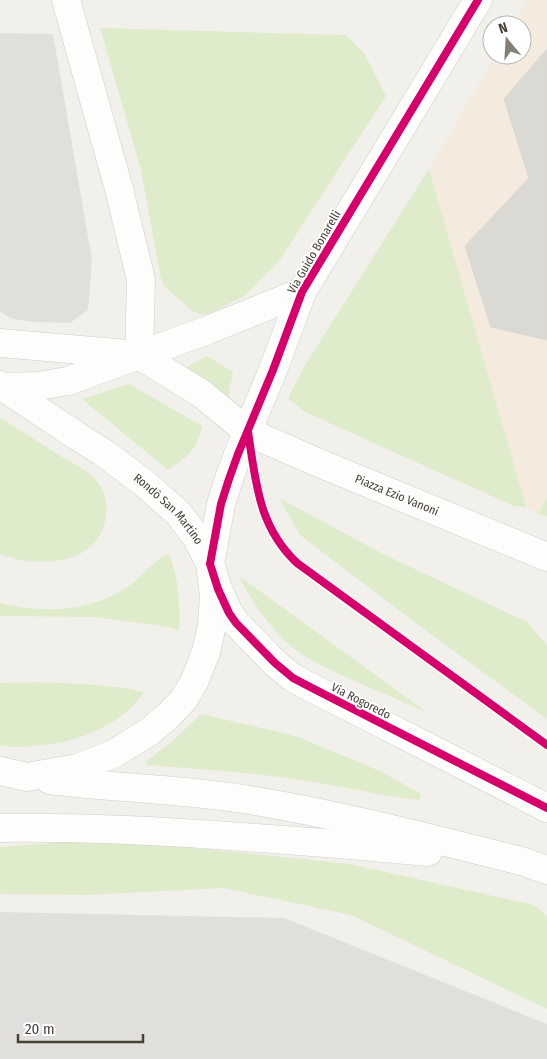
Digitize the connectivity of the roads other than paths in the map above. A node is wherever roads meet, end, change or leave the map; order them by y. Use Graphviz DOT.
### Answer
graph roads {
  1 [pos="66,0"];
  2 [pos="478,0"];
  3 [pos="302,292"];
  4 [pos="0,343"];
  5 [pos="139,355"];
  6 [pos="1,386"];
  7 [pos="248,432"];
  8 [pos="547,556"];
  9 [pos="210,564"];
  10 [pos="0,771"];
  11 [pos="0,777"];
  12 [pos="27,777"];
  13 [pos="547,808"];
  14 [pos="0,828"];
  15 [pos="521,860"];
  16 [pos="547,870"];
  1 -- 5 [label="street"];
  2 -- 3 [label="street, Via Guido Bonarelli"];
  3 -- 5 [label="street, Via Guido Bonarelli"];
  3 -- 7 [label="street, Via Guido Bonarelli"];
  4 -- 5 [label="street, Via Guido Bonarelli"];
  5 -- 6 [label="street"];
  5 -- 7 [label="street, Piazza Ezio Vanoni"];
  6 -- 9 [label="street, Rondò San Martino"];
  7 -- 8 [label="street, Piazza Ezio Vanoni"];
  7 -- 9 [label="street, Via Guido Bonarelli"];
  9 -- 12 [label="street, Rondò San Martino"];
  9 -- 13 [label="street, Via Rogoredo"];
  10 -- 12 [label="street, Rondò San Martino"];
  11 -- 12 [label="street"];
  12 -- 15 [label="street"];
  14 -- 15 [label="street"];
  15 -- 16 [label="street"];
}
